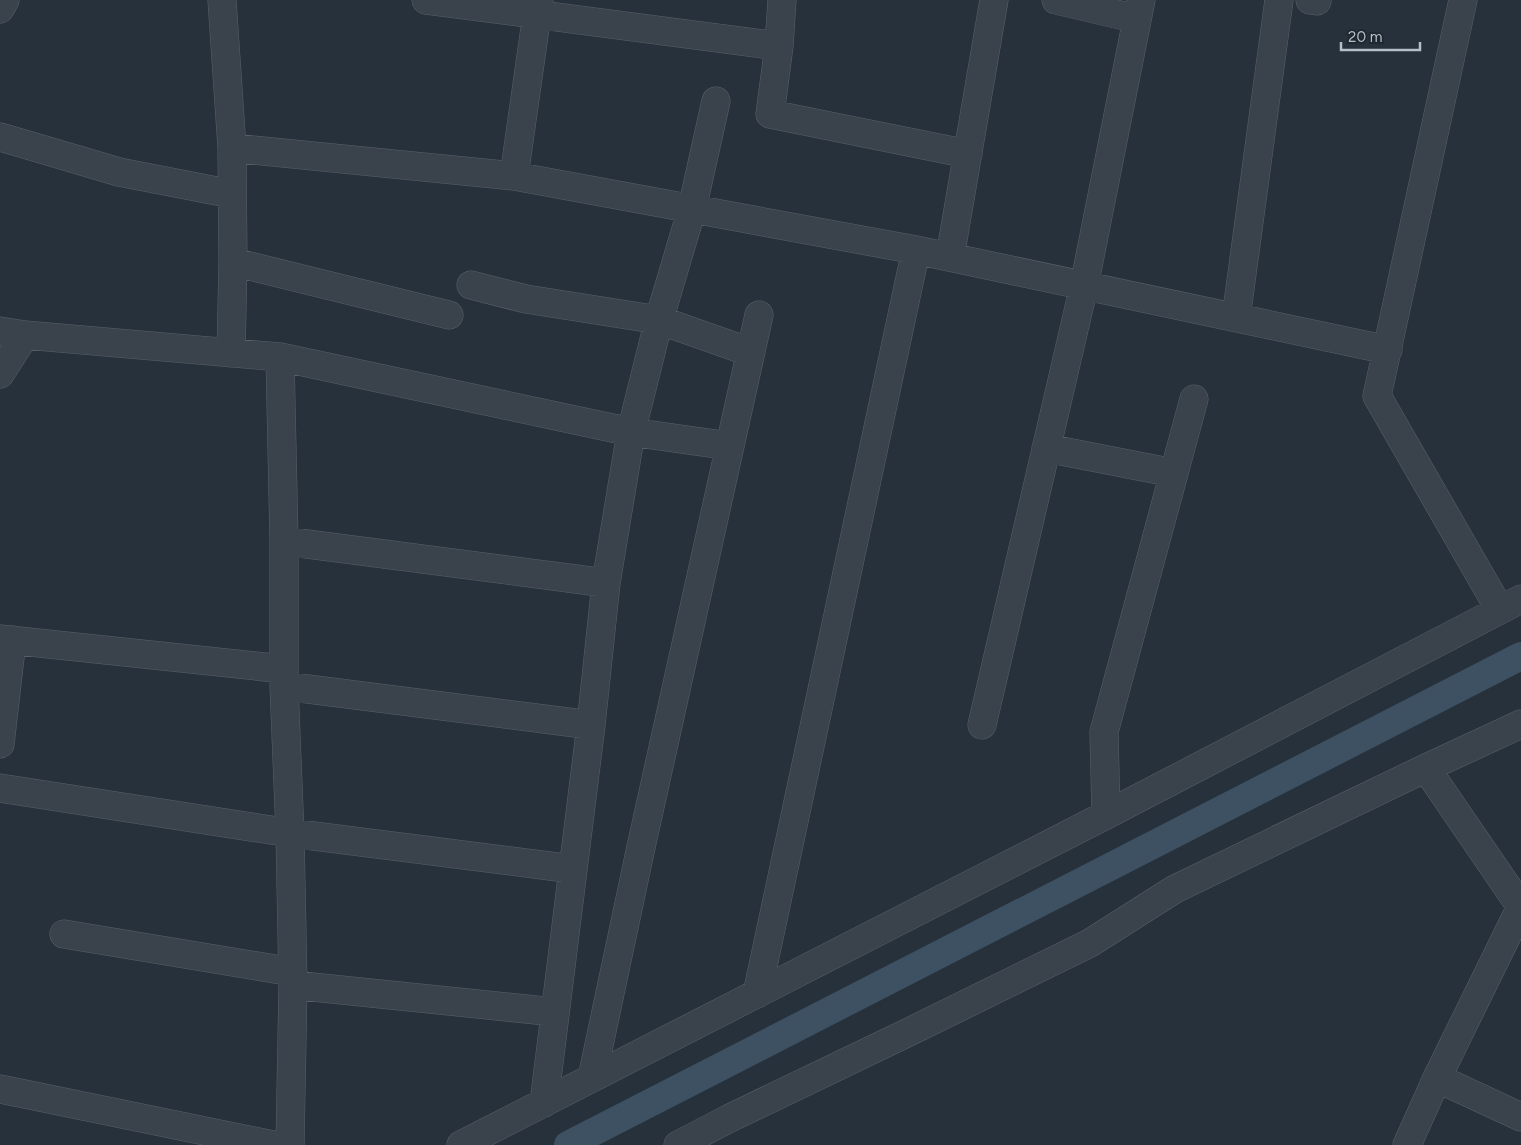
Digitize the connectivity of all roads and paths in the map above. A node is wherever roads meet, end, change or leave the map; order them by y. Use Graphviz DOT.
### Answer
graph roads {
  1 [pos="5,0"];
  2 [pos="222,0"];
  3 [pos="426,0"];
  4 [pos="782,0"];
  5 [pos="994,0"];
  6 [pos="1056,0"];
  7 [pos="1279,0"];
  8 [pos="1310,0"];
  9 [pos="1318,0"];
  10 [pos="1463,0"];
  11 [pos="538,7"];
  12 [pos="0,9"];
  13 [pos="1139,10"];
  14 [pos="779,46"];
  15 [pos="716,101"];
  16 [pos="0,137"];
  17 [pos="232,148"];
  18 [pos="968,154"];
  19 [pos="514,176"];
  20 [pos="232,194"];
  21 [pos="692,209"];
  22 [pos="916,250"];
  23 [pos="950,257"];
  24 [pos="234,262"];
  25 [pos="471,285"];
  26 [pos="1084,286"];
  27 [pos="759,314"];
  28 [pos="449,315"];
  29 [pos="1236,318"];
  30 [pos="659,320"];
  31 [pos="12,333"];
  32 [pos="1388,350"];
  33 [pos="750,352"];
  34 [pos="231,353"];
  35 [pos="280,358"];
  36 [pos="0,374"];
  37 [pos="1194,399"];
  38 [pos="631,432"];
  39 [pos="730,446"];
  40 [pos="1046,448"];
  41 [pos="1174,473"];
  42 [pos="284,541"];
  43 [pos="606,583"];
  44 [pos="1511,604"];
  45 [pos="6,640"];
  46 [pos="284,677"];
  47 [pos="982,724"];
  48 [pos="1521,724"];
  49 [pos="590,725"];
  50 [pos="0,744"];
  51 [pos="1426,768"];
  52 [pos="0,788"];
  53 [pos="1106,815"];
  54 [pos="290,833"];
  55 [pos="572,869"];
  56 [pos="1521,907"];
  57 [pos="64,934"];
  58 [pos="293,978"];
  59 [pos="756,994"];
  60 [pos="555,1012"];
  61 [pos="592,1078"];
  62 [pos="1437,1078"];
  63 [pos="0,1089"];
  64 [pos="544,1103"];
  65 [pos="1521,1117"];
  66 [pos="273,1145"];
  67 [pos="290,1145"];
  68 [pos="461,1145"];
  69 [pos="678,1145"];
  70 [pos="1407,1145"];
  1 -- 12 [label="street"];
  2 -- 17 [label="street"];
  3 -- 11 [label="street"];
  4 -- 14 [label="street"];
  5 -- 18 [label="street"];
  6 -- 13 [label="street"];
  7 -- 29 [label="street"];
  8 -- 9 [label="street"];
  10 -- 32 [label="street"];
  11 -- 14 [label="street"];
  11 -- 19 [label="street"];
  13 -- 26 [label="street"];
  14 -- 18 [label="street"];
  15 -- 21 [label="street"];
  16 -- 20 [label="street"];
  17 -- 19 [label="street"];
  17 -- 20 [label="street"];
  18 -- 23 [label="street"];
  19 -- 21 [label="street"];
  20 -- 24 [label="street"];
  21 -- 22 [label="street"];
  21 -- 30 [label="street"];
  22 -- 23 [label="street"];
  22 -- 59 [label="street"];
  23 -- 26 [label="street"];
  24 -- 28 [label="street"];
  24 -- 34 [label="street"];
  25 -- 30 [label="street"];
  26 -- 29 [label="street"];
  26 -- 40 [label="street"];
  27 -- 33 [label="street"];
  29 -- 32 [label="street"];
  30 -- 33 [label="street"];
  30 -- 38 [label="street"];
  31 -- 34 [label="street"];
  31 -- 36 [label="street"];
  32 -- 44 [label="street"];
  33 -- 39 [label="street"];
  34 -- 35 [label="street"];
  35 -- 38 [label="street"];
  35 -- 42 [label="street"];
  37 -- 41 [label="street"];
  38 -- 39 [label="street"];
  38 -- 43 [label="street"];
  39 -- 61 [label="street"];
  40 -- 41 [label="street"];
  40 -- 47 [label="street"];
  41 -- 53 [label="street"];
  42 -- 43 [label="street"];
  42 -- 46 [label="street"];
  43 -- 49 [label="street"];
  44 -- 53 [label="street"];
  45 -- 46 [label="street"];
  45 -- 50 [label="street"];
  46 -- 49 [label="street"];
  46 -- 54 [label="street"];
  48 -- 51 [label="street"];
  49 -- 55 [label="street"];
  51 -- 56 [label="street"];
  51 -- 69 [label="street"];
  52 -- 54 [label="street"];
  53 -- 59 [label="street"];
  54 -- 55 [label="street"];
  54 -- 58 [label="street"];
  55 -- 60 [label="street"];
  56 -- 62 [label="street"];
  57 -- 58 [label="street"];
  58 -- 60 [label="street"];
  58 -- 67 [label="street"];
  59 -- 61 [label="street"];
  60 -- 64 [label="street"];
  61 -- 64 [label="street"];
  62 -- 65 [label="street"];
  62 -- 70 [label="street"];
  63 -- 66 [label="street"];
  64 -- 68 [label="street"];
}
